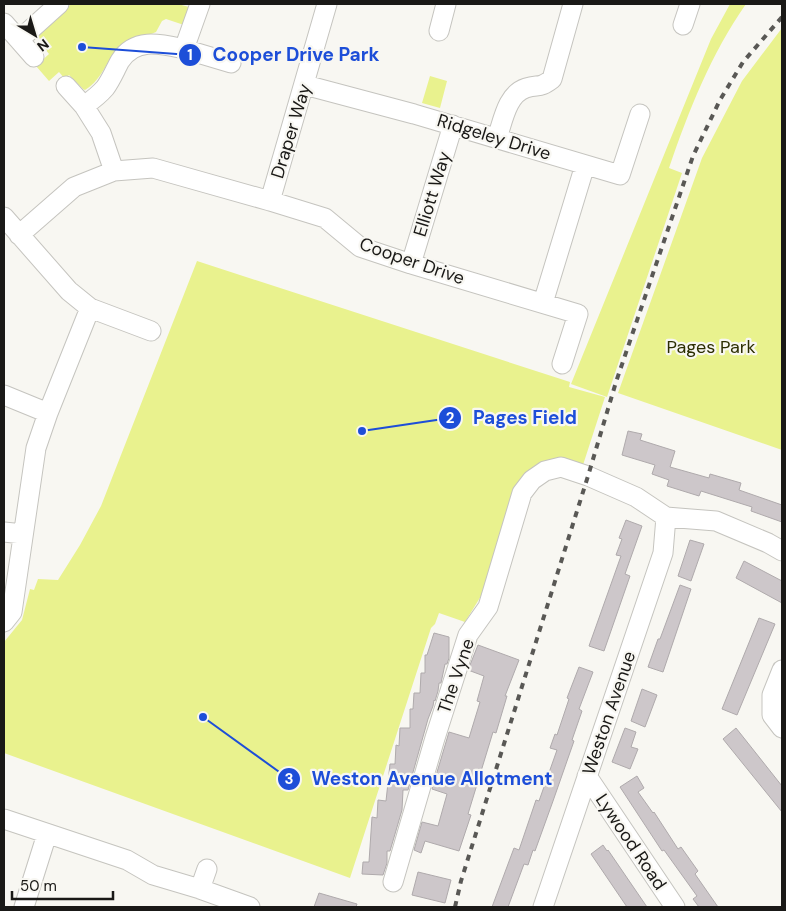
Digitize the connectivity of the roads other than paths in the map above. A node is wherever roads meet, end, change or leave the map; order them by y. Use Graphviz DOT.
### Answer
graph roads {
  1 [pos="59,4"];
  2 [pos="327,4"];
  3 [pos="446,4"];
  4 [pos="574,4"];
  5 [pos="690,4"];
  6 [pos="196,5"];
  7 [pos="4,23"];
  8 [pos="683,25"];
  9 [pos="439,31"];
  10 [pos="19,40"];
  11 [pos="184,49"];
  12 [pos="34,57"];
  13 [pos="231,63"];
  14 [pos="305,84"];
  15 [pos="66,86"];
  16 [pos="84,106"];
  17 [pos="640,114"];
  18 [pos="452,125"];
  19 [pos="497,138"];
  20 [pos="585,165"];
  21 [pos="114,171"];
  22 [pos="270,201"];
  23 [pos="4,217"];
  24 [pos="19,235"];
  25 [pos="410,264"];
  26 [pos="543,303"];
  27 [pos="90,308"];
  28 [pos="151,331"];
  29 [pos="562,364"];
  30 [pos="4,394"];
  31 [pos="48,413"];
  32 [pos="666,517"];
  33 [pos="4,532"];
  34 [pos="23,534"];
  35 [pos="782,551"];
  36 [pos="4,622"];
  37 [pos="782,670"];
  38 [pos="782,728"];
  39 [pos="587,776"];
  40 [pos="4,819"];
  41 [pos="47,834"];
  42 [pos="207,869"];
  43 [pos="393,882"];
  44 [pos="200,889"];
  45 [pos="24,907"];
  46 [pos="250,907"];
  47 [pos="544,907"];
  48 [pos="675,907"];
  1 -- 10 [label="street"];
  2 -- 14 [label="street, Draper Way"];
  3 -- 9 [label="street"];
  4 -- 19 [label="street"];
  5 -- 8 [label="street"];
  6 -- 11 [label="street"];
  7 -- 10 [label="street"];
  10 -- 12 [label="street"];
  11 -- 13 [label="street"];
  11 -- 16 [label="street"];
  14 -- 18 [label="street, Ridgeley Drive"];
  14 -- 22 [label="street, Draper Way"];
  15 -- 16 [label="street"];
  16 -- 21 [label="street"];
  17 -- 20 [label="street, Ridgeley Drive"];
  18 -- 19 [label="street, Ridgeley Drive"];
  18 -- 25 [label="street, Elliott Way"];
  19 -- 20 [label="street, Ridgeley Drive"];
  20 -- 26 [label="street"];
  21 -- 22 [label="street, Cooper Drive"];
  21 -- 24 [label="street, Cooper Drive"];
  22 -- 25 [label="street, Cooper Drive"];
  23 -- 24 [label="street"];
  24 -- 27 [label="street"];
  25 -- 26 [label="street, Cooper Drive"];
  26 -- 29 [label="street, Cooper Drive"];
  27 -- 28 [label="street"];
  27 -- 31 [label="street"];
  30 -- 31 [label="street"];
  31 -- 34 [label="street"];
  32 -- 35 [label="street"];
  32 -- 39 [label="street, Weston Avenue"];
  32 -- 43 [label="street, The Vyne"];
  33 -- 34 [label="street"];
  34 -- 36 [label="street"];
  37 -- 38 [label="street"];
  39 -- 47 [label="street, Weston Avenue"];
  39 -- 48 [label="street, Lywood Road"];
  40 -- 41 [label="street"];
  41 -- 44 [label="street"];
  41 -- 45 [label="street"];
  42 -- 44 [label="street"];
  44 -- 46 [label="street"];
}
